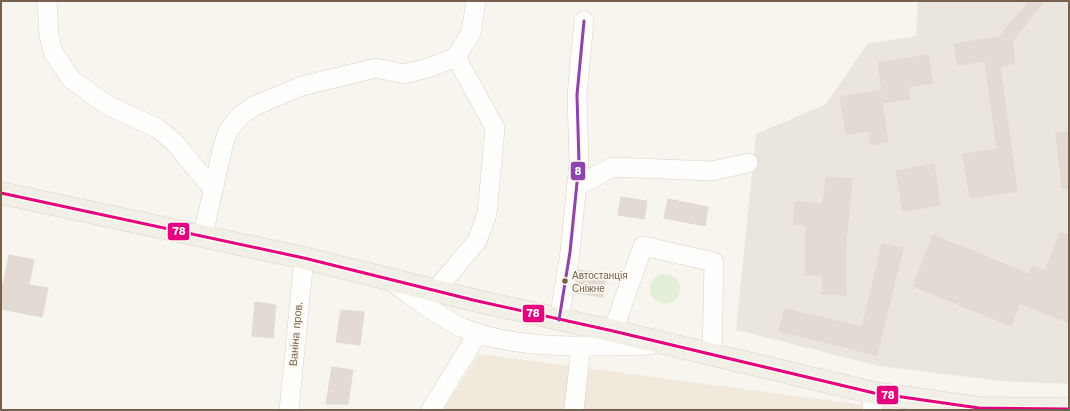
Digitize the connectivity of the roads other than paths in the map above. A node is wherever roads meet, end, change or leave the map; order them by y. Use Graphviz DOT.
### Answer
graph roads {
  1 [pos="47,1"];
  2 [pos="476,1"];
  3 [pos="584,20"];
  4 [pos="456,57"];
  5 [pos="748,163"];
  6 [pos="577,186"];
  7 [pos="212,188"];
  8 [pos="1,193"];
  9 [pos="203,235"];
  10 [pos="304,258"];
  11 [pos="387,278"];
  12 [pos="436,290"];
  13 [pos="559,320"];
  14 [pos="613,331"];
  15 [pos="478,333"];
  16 [pos="669,345"];
  17 [pos="580,346"];
  18 [pos="712,355"];
  19 [pos="873,402"];
  20 [pos="979,409"];
  21 [pos="1069,409"];
  22 [pos="289,410"];
  23 [pos="431,410"];
  24 [pos="574,410"];
  1 -- 7 [label="street"];
  2 -- 4 [label="street"];
  3 -- 6 [label="street"];
  4 -- 7 [label="street"];
  4 -- 12 [label="street"];
  5 -- 6 [label="street"];
  6 -- 13 [label="street"];
  7 -- 9 [label="street"];
  8 -- 9 [label="main road"];
  9 -- 10 [label="main road"];
  10 -- 11 [label="main road"];
  10 -- 22 [label="street, Ваніна пров."];
  11 -- 12 [label="main road"];
  11 -- 15 [label="street"];
  12 -- 13 [label="main road"];
  13 -- 14 [label="main road"];
  14 -- 16 [label="main road"];
  14 -- 18 [label="street"];
  15 -- 17 [label="street"];
  15 -- 23 [label="street"];
  16 -- 17 [label="street"];
  16 -- 18 [label="main road"];
  17 -- 24 [label="street"];
  18 -- 19 [label="main road"];
  19 -- 20 [label="main road"];
  20 -- 21 [label="main road"];
}
